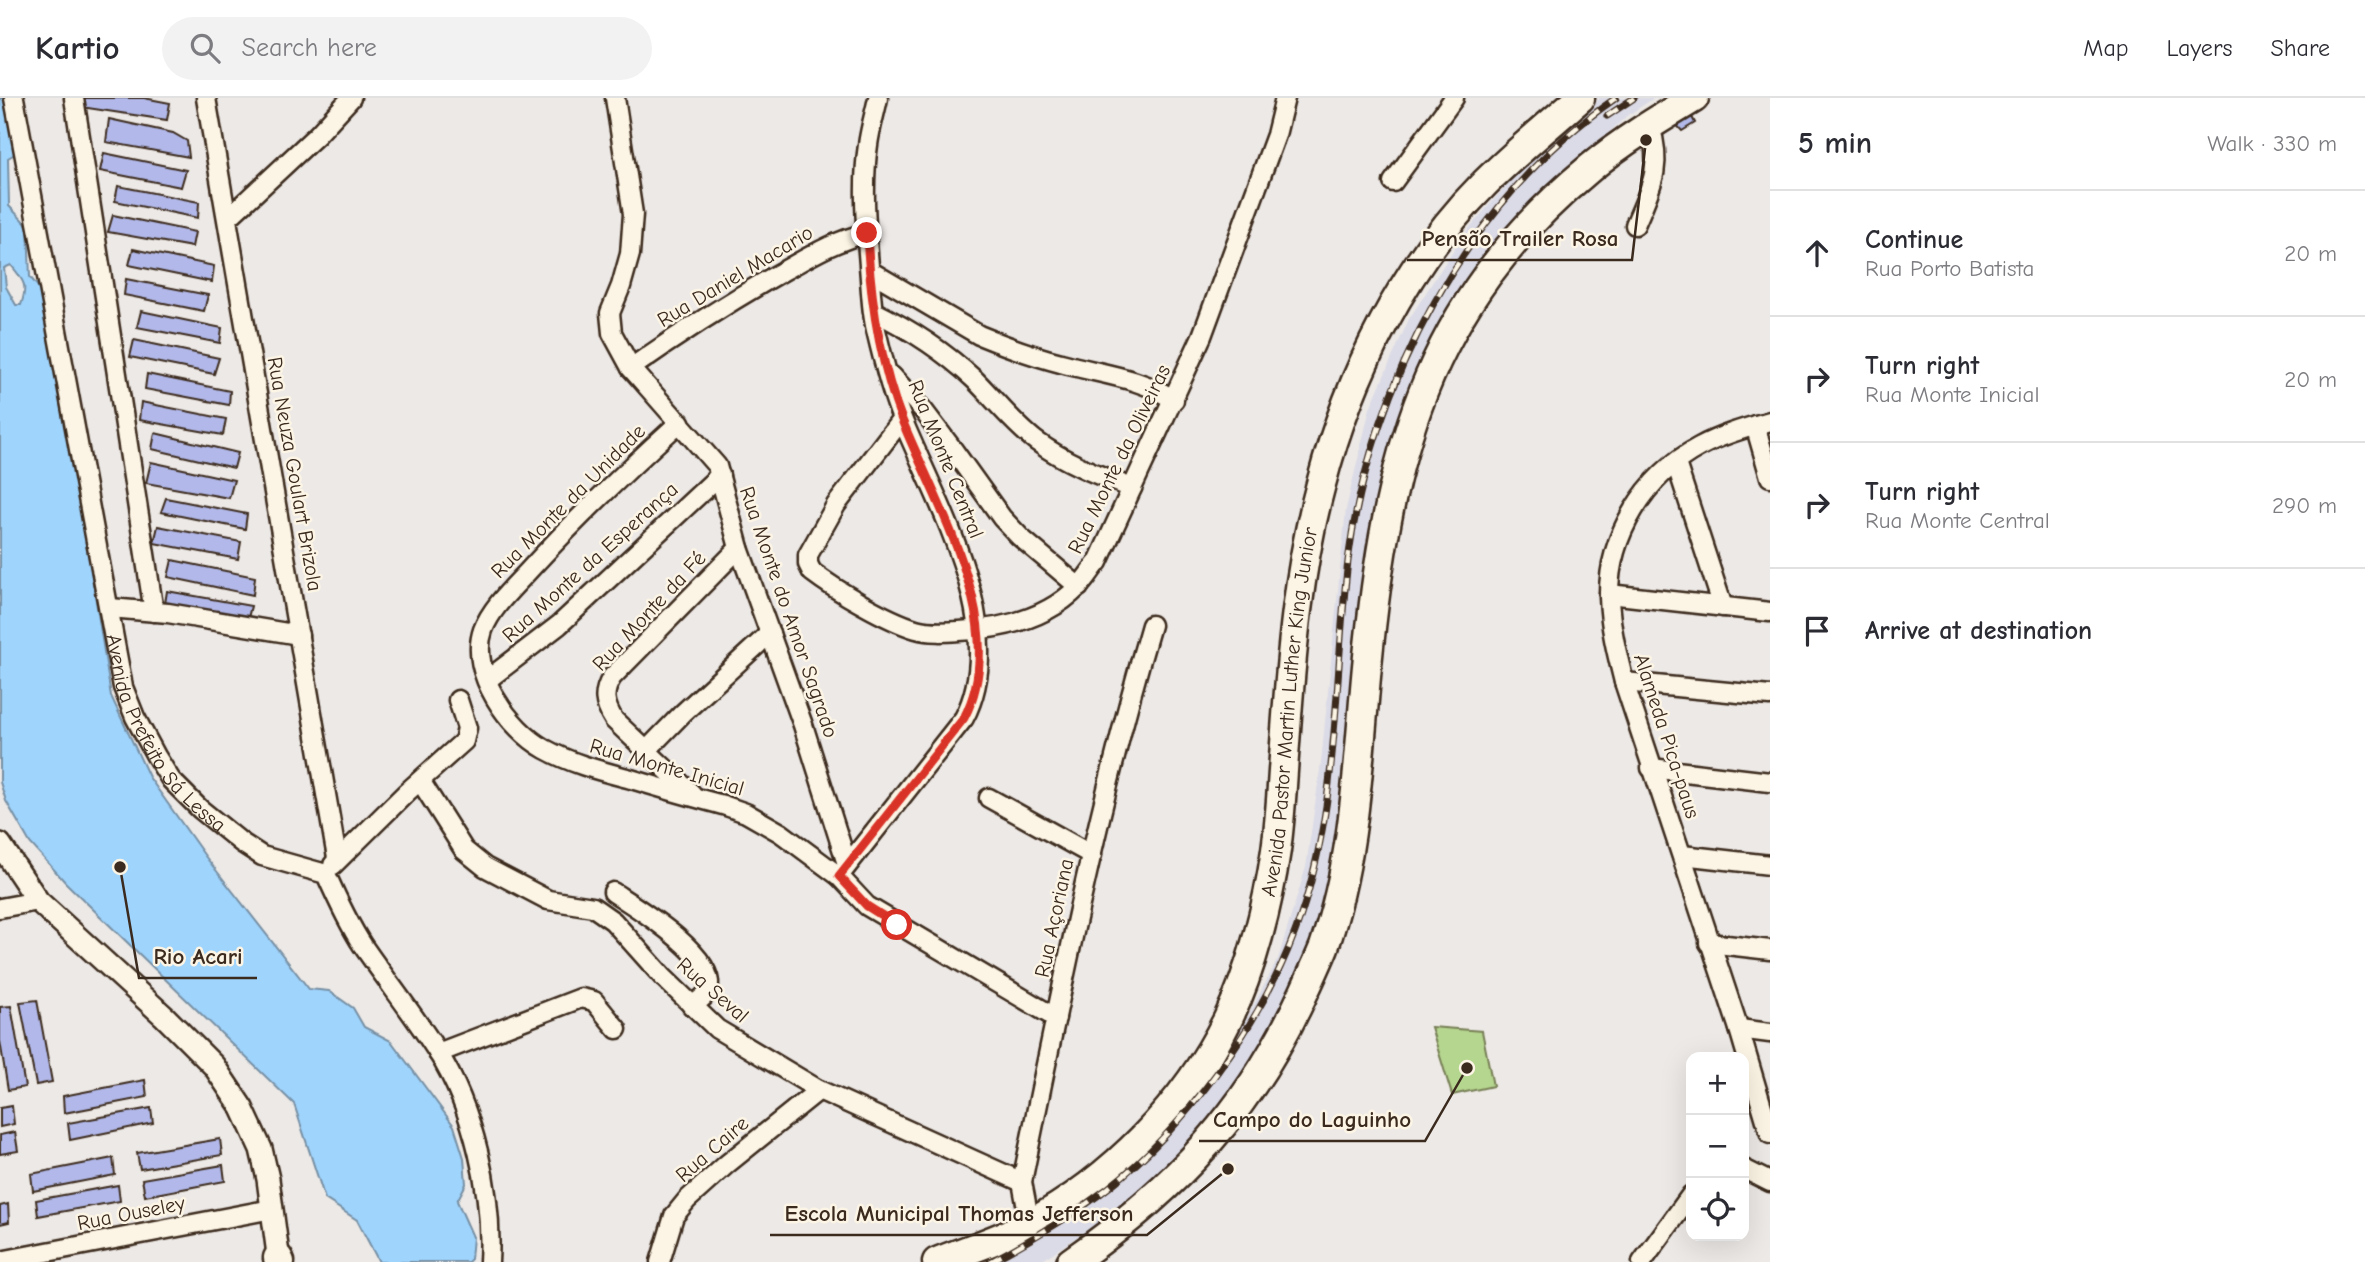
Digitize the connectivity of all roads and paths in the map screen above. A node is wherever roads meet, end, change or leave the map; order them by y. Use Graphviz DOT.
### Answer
graph roads {
  1 [pos="13,98"];
  2 [pos="74,98"];
  3 [pos="206,98"];
  4 [pos="351,98"];
  5 [pos="614,98"];
  6 [pos="878,98"];
  7 [pos="1286,98"];
  8 [pos="1454,98"];
  9 [pos="1580,98"];
  10 [pos="1694,98"];
  11 [pos="1650,126"];
  12 [pos="1393,182"];
  13 [pos="228,218"];
  14 [pos="1635,225"];
  15 [pos="867,233"];
  16 [pos="870,271"];
  17 [pos="873,311"];
  18 [pos="631,368"];
  19 [pos="888,372"];
  20 [pos="1174,400"];
  21 [pos="902,419"];
  22 [pos="680,422"];
  23 [pos="1763,423"];
  24 [pos="1676,463"];
  25 [pos="720,475"];
  26 [pos="1770,477"];
  27 [pos="1132,488"];
  28 [pos="739,548"];
  29 [pos="1079,587"];
  30 [pos="1609,594"];
  31 [pos="1723,607"];
  32 [pos="110,608"];
  33 [pos="154,612"];
  34 [pos="1770,612"];
  35 [pos="1151,625"];
  36 [pos="978,630"];
  37 [pos="770,633"];
  38 [pos="299,635"];
  39 [pos="479,654"];
  40 [pos="487,680"];
  41 [pos="1624,682"];
  42 [pos="1770,696"];
  43 [pos="458,700"];
  44 [pos="645,751"];
  45 [pos="1651,768"];
  46 [pos="421,782"];
  47 [pos="1770,782"];
  48 [pos="696,798"];
  49 [pos="989,798"];
  50 [pos="0,844"];
  51 [pos="1092,855"];
  52 [pos="1682,855"];
  53 [pos="337,858"];
  54 [pos="1770,865"];
  55 [pos="843,870"];
  56 [pos="326,874"];
  57 [pos="613,892"];
  58 [pos="38,901"];
  59 [pos="0,908"];
  60 [pos="1709,943"];
  61 [pos="1770,950"];
  62 [pos="692,1006"];
  63 [pos="1056,1018"];
  64 [pos="617,1029"];
  65 [pos="1739,1030"];
  66 [pos="1770,1033"];
  67 [pos="438,1053"];
  68 [pos="819,1090"];
  69 [pos="1768,1125"];
  70 [pos="1749,1172"];
  71 [pos="1022,1182"];
  72 [pos="1770,1182"];
  73 [pos="1686,1202"];
  74 [pos="272,1209"];
  75 [pos="1030,1224"];
  76 [pos="0,1261"];
  77 [pos="278,1261"];
  78 [pos="489,1262"];
  79 [pos="660,1262"];
  80 [pos="937,1262"];
  81 [pos="1071,1262"];
  82 [pos="1642,1262"];
  1 -- 32 [label="street, Avenida Prefeito Sá Lessa"];
  2 -- 33 [label="street"];
  3 -- 13 [label="street, Rua Neuza Goulart Brizola"];
  4 -- 13 [label="street"];
  5 -- 18 [label="street, Rua Monte do Amor Sagrado"];
  6 -- 15 [label="street, Rua Monte Central"];
  7 -- 20 [label="street, Rua Monte da Oliveiras"];
  8 -- 12 [label="street"];
  9 -- 75 [label="main road, Avenida Pastor Martin Luther King Junior"];
  10 -- 11 [label="main road"];
  11 -- 14 [label="street"];
  11 -- 81 [label="main road"];
  13 -- 38 [label="street, Rua Neuza Goulart Brizola"];
  15 -- 16 [label="street, Rua Monte Central"];
  15 -- 18 [label="street, Rua Daniel Macario"];
  16 -- 17 [label="street, Rua Monte Central"];
  16 -- 20 [label="street"];
  17 -- 19 [label="street, Rua Monte Central"];
  17 -- 27 [label="street"];
  18 -- 22 [label="street, Rua Monte do Amor Sagrado"];
  19 -- 21 [label="street, Rua Monte Central"];
  19 -- 29 [label="street"];
  20 -- 27 [label="street, Rua Monte da Oliveiras"];
  21 -- 36 [label="street, Rua Monte Central"];
  21 -- 36 [label="street, Rua Monte da Oliveiras"];
  22 -- 25 [label="street, Rua Monte do Amor Sagrado"];
  22 -- 39 [label="street, Rua Monte da Unidade"];
  23 -- 24 [label="street, Alameda Pica-paus"];
  23 -- 26 [label="street"];
  24 -- 30 [label="street, Alameda Pica-paus"];
  24 -- 31 [label="street"];
  25 -- 28 [label="street, Rua Monte do Amor Sagrado"];
  25 -- 40 [label="street, Rua Monte da Esperança"];
  27 -- 29 [label="street, Rua Monte da Oliveiras"];
  28 -- 37 [label="street, Rua Monte do Amor Sagrado"];
  28 -- 44 [label="street, Rua Monte da Fé"];
  29 -- 36 [label="street, Rua Monte da Oliveiras"];
  30 -- 31 [label="street"];
  30 -- 41 [label="street, Alameda Pica-paus"];
  31 -- 34 [label="street"];
  32 -- 33 [label="street"];
  32 -- 56 [label="street, Avenida Prefeito Sá Lessa"];
  33 -- 38 [label="street"];
  35 -- 51 [label="street, Rua Açoriana"];
  36 -- 55 [label="street, Rua Monte Central"];
  37 -- 44 [label="street"];
  37 -- 55 [label="street, Rua Monte do Amor Sagrado"];
  38 -- 53 [label="street, Rua Neuza Goulart Brizola"];
  39 -- 40 [label="street, Rua Monte Inicial"];
  40 -- 48 [label="street, Rua Monte Inicial"];
  41 -- 42 [label="street"];
  41 -- 45 [label="street, Alameda Pica-paus"];
  43 -- 46 [label="street"];
  44 -- 48 [label="street, Rua Monte da Fé"];
  45 -- 47 [label="street"];
  45 -- 52 [label="street, Alameda Pica-paus"];
  46 -- 53 [label="street"];
  46 -- 62 [label="street, Rua Seval"];
  48 -- 55 [label="street, Rua Monte Inicial"];
  49 -- 51 [label="street"];
  50 -- 58 [label="street"];
  51 -- 63 [label="street, Rua Açoriana"];
  52 -- 54 [label="street"];
  52 -- 60 [label="street, Alameda Pica-paus"];
  53 -- 56 [label="street"];
  55 -- 63 [label="street, Rua Monte Inicial"];
  56 -- 67 [label="street"];
  57 -- 62 [label="street"];
  58 -- 59 [label="street"];
  58 -- 74 [label="street"];
  60 -- 61 [label="street"];
  60 -- 65 [label="street, Alameda Pica-paus"];
  62 -- 68 [label="street, Rua Seval"];
  63 -- 71 [label="street, Rua Açoriana"];
  64 -- 67 [label="street"];
  65 -- 66 [label="street"];
  65 -- 69 [label="street, Alameda Pica-paus"];
  67 -- 78 [label="street"];
  68 -- 71 [label="street, Rua Seval"];
  68 -- 79 [label="street, Rua Caire"];
  70 -- 72 [label="street"];
  71 -- 75 [label="street, Rua Açoriana"];
  73 -- 82 [label="street"];
  74 -- 76 [label="street, Rua Ouseley"];
  74 -- 77 [label="street"];
  75 -- 80 [label="main road, Avenida Pastor Martin Luther King Junior"];
}
